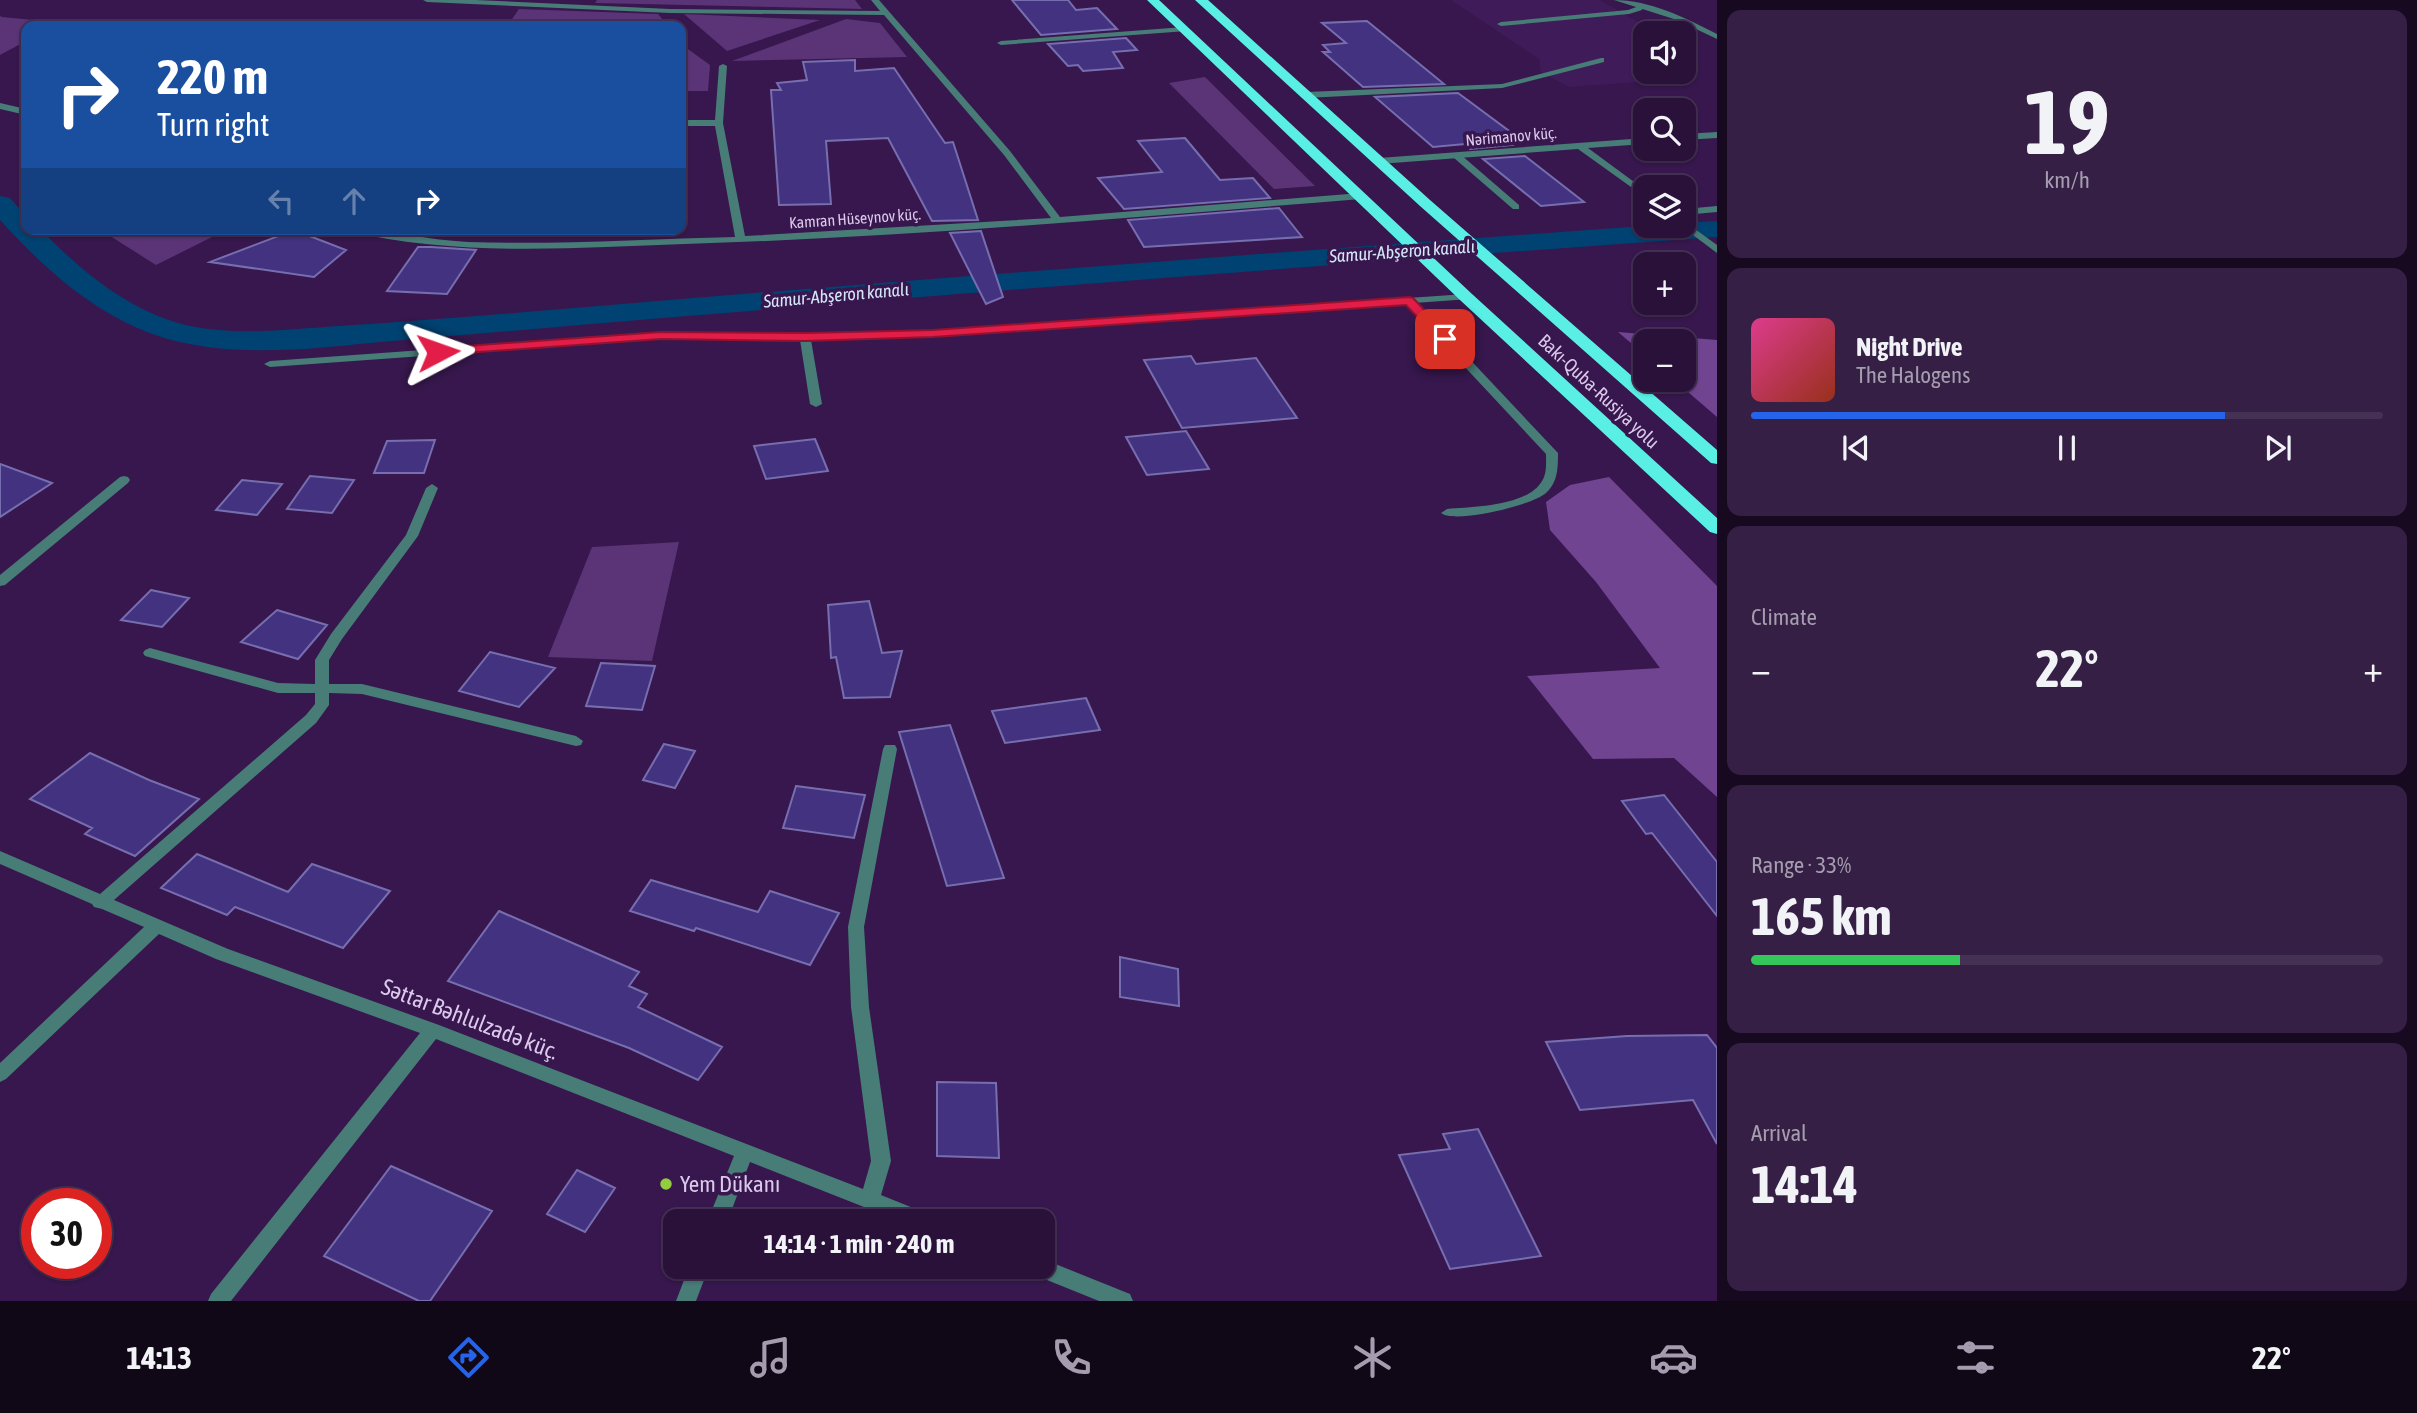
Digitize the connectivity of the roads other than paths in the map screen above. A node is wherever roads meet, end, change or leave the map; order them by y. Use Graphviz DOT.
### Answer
graph roads {
  1 [pos="427,0"];
  2 [pos="875,0"];
  3 [pos="1153,0"];
  4 [pos="1201,0"];
  5 [pos="1618,0"];
  6 [pos="578,4"];
  7 [pos="1639,8"];
  8 [pos="887,13"];
  9 [pos="1501,24"];
  10 [pos="1184,29"];
  11 [pos="1714,34"];
  12 [pos="1002,43"];
  13 [pos="1601,60"];
  14 [pos="723,66"];
  15 [pos="1306,94"];
  16 [pos="0,106"];
  17 [pos="21,111"];
  18 [pos="686,123"];
  19 [pos="719,123"];
  20 [pos="1717,135"];
  21 [pos="1696,137"];
  22 [pos="1633,142"];
  23 [pos="1580,146"];
  24 [pos="1457,156"];
  25 [pos="1378,161"];
  26 [pos="1633,185"];
  27 [pos="1361,196"];
  28 [pos="1516,207"];
  29 [pos="1717,209"];
  30 [pos="1696,211"];
  31 [pos="1057,219"];
  32 [pos="1696,233"];
  33 [pos="384,235"];
  34 [pos="741,240"];
  35 [pos="1717,250"];
  36 [pos="1460,290"];
  37 [pos="1409,301"];
  38 [pos="806,337"];
  39 [pos="270,364"];
  40 [pos="816,404"];
  41 [pos="1717,459"];
  42 [pos="124,480"];
  43 [pos="432,488"];
  44 [pos="1447,513"];
  45 [pos="1717,528"];
  46 [pos="0,582"];
  47 [pos="150,653"];
  48 [pos="323,689"];
  49 [pos="576,741"];
  50 [pos="890,748"];
  51 [pos="0,857"];
  52 [pos="100,902"];
  53 [pos="156,926"];
  54 [pos="433,1030"];
  55 [pos="0,1074"];
  56 [pos="745,1151"];
  57 [pos="870,1199"];
  58 [pos="722,1209"];
  59 [pos="894,1209"];
  60 [pos="1055,1274"];
  61 [pos="694,1279"];
  62 [pos="1115,1299"];
  63 [pos="219,1301"];
  64 [pos="685,1301"];
  1 -- 6 [label="street"];
  2 -- 8 [label="street"];
  3 -- 10 [label="highway"];
  4 -- 15 [label="highway"];
  5 -- 7 [label="street"];
  6 -- 8 [label="street"];
  7 -- 9 [label="street"];
  7 -- 11 [label="street"];
  8 -- 31 [label="street"];
  10 -- 12 [label="street"];
  10 -- 27 [label="highway"];
  13 -- 15 [label="street"];
  14 -- 19 [label="street"];
  15 -- 25 [label="highway"];
  16 -- 17 [label="street"];
  18 -- 19 [label="street"];
  19 -- 34 [label="street"];
  20 -- 21 [label="street"];
  22 -- 23 [label="street, Nərimanov küç."];
  23 -- 24 [label="street, Nərimanov küç."];
  23 -- 26 [label="street"];
  24 -- 25 [label="street, Nərimanov küç."];
  24 -- 28 [label="street"];
  25 -- 41 [label="highway, Bakı-Quba-Rusiya yolu"];
  27 -- 31 [label="street, Kamran Hüseynov küç."];
  27 -- 36 [label="highway, Bakı-Quba-Rusiya yolu"];
  29 -- 30 [label="street"];
  31 -- 34 [label="street, Kamran Hüseynov küç."];
  32 -- 35 [label="street"];
  33 -- 34 [label="street, Kamran Hüseynov küç."];
  36 -- 37 [label="street"];
  36 -- 45 [label="highway, Bakı-Quba-Rusiya yolu"];
  37 -- 38 [label="street"];
  37 -- 44 [label="street"];
  38 -- 39 [label="street"];
  38 -- 40 [label="street"];
  42 -- 46 [label="street"];
  43 -- 48 [label="street"];
  47 -- 48 [label="street"];
  48 -- 49 [label="street"];
  48 -- 52 [label="street"];
  50 -- 57 [label="street"];
  51 -- 52 [label="street, Səttar Bəhlulzadə küç."];
  52 -- 53 [label="street, Səttar Bəhlulzadə küç."];
  53 -- 54 [label="street, Səttar Bəhlulzadə küç."];
  53 -- 55 [label="street"];
  54 -- 56 [label="street, Səttar Bəhlulzadə küç."];
  54 -- 63 [label="street"];
  56 -- 57 [label="street, Səttar Bəhlulzadə küç."];
  56 -- 58 [label="street"];
  57 -- 59 [label="street, Səttar Bəhlulzadə küç."];
  60 -- 62 [label="street"];
  61 -- 64 [label="street"];
}
